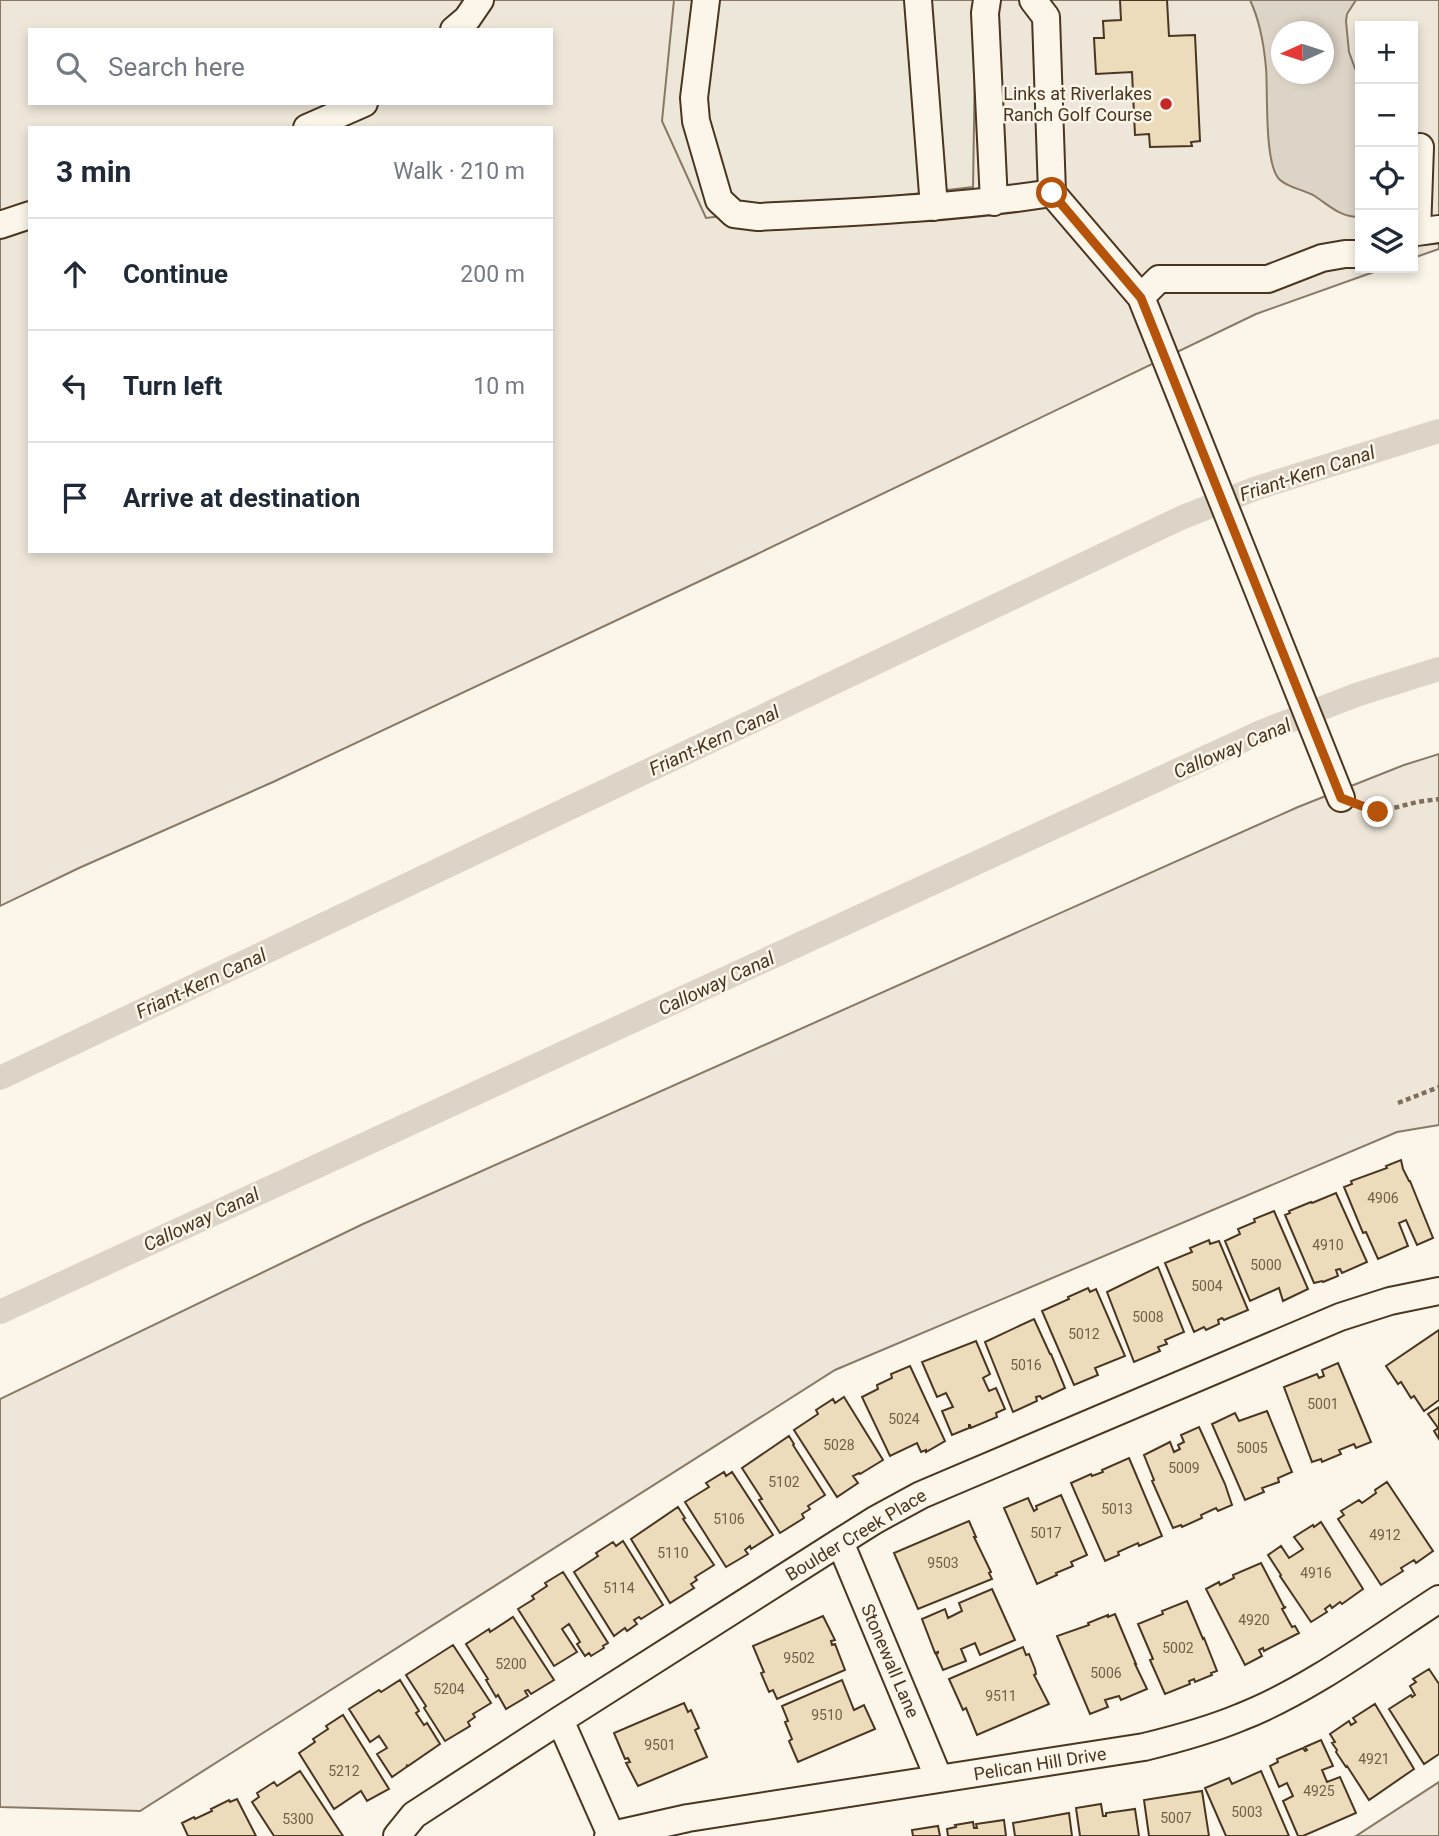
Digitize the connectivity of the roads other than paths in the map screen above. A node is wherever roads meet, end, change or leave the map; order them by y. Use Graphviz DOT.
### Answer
graph roads {
  1 [pos="480,0"];
  2 [pos="706,0"];
  3 [pos="918,0"];
  4 [pos="987,0"];
  5 [pos="1033,0"];
  6 [pos="456,28"];
  7 [pos="359,105"];
  8 [pos="311,126"];
  9 [pos="1420,147"];
  10 [pos="1052,193"];
  11 [pos="994,202"];
  12 [pos="934,207"];
  13 [pos="28,216"];
  14 [pos="0,225"];
  15 [pos="1423,232"];
  16 [pos="1355,254"];
  17 [pos="1141,298"];
  18 [pos="1341,798"];
  19 [pos="1439,1291"];
  20 [pos="840,1542"];
  21 [pos="1439,1599"];
  22 [pos="560,1720"];
  23 [pos="939,1779"];
  24 [pos="397,1836"];
  25 [pos="609,1836"];
  1 -- 6 [label="street"];
  2 -- 12 [label="street"];
  3 -- 12 [label="street"];
  4 -- 11 [label="street"];
  5 -- 10 [label="street"];
  7 -- 8 [label="street"];
  9 -- 15 [label="street"];
  10 -- 11 [label="street"];
  10 -- 17 [label="street"];
  11 -- 12 [label="street"];
  13 -- 14 [label="street"];
  16 -- 17 [label="street"];
  17 -- 18 [label="street"];
  19 -- 20 [label="street, Boulder Creek Place"];
  20 -- 22 [label="street, Boulder Creek Place"];
  20 -- 23 [label="street, Stonewall Lane"];
  21 -- 23 [label="street, Pelican Hill Drive"];
  22 -- 24 [label="street, Boulder Creek Place"];
  22 -- 25 [label="street"];
  23 -- 25 [label="street, Pelican Hill Drive"];
}
